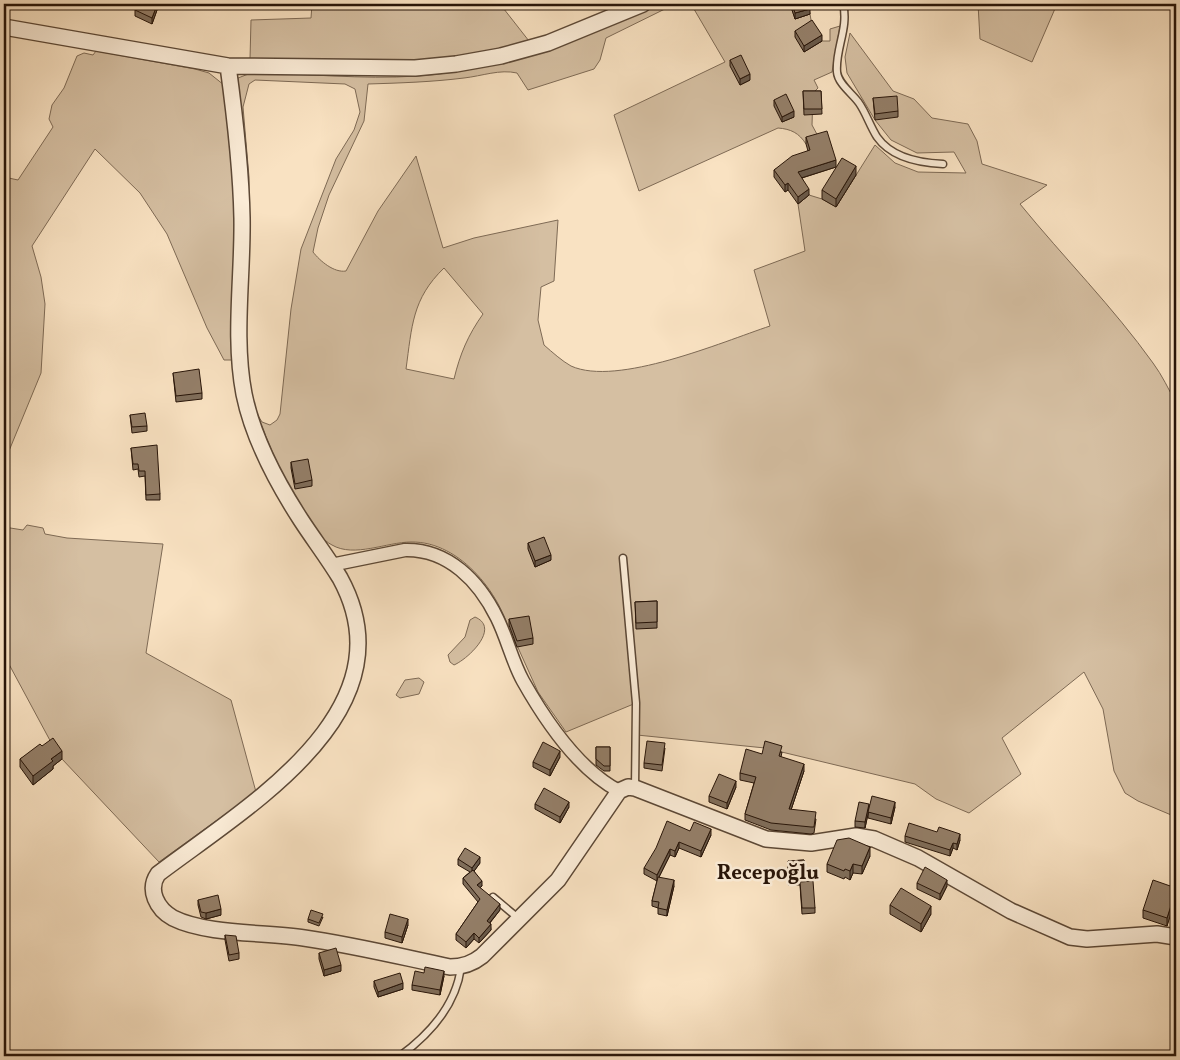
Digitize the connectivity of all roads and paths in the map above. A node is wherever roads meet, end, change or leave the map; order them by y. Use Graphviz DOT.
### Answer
graph roads {
  1 [pos="643,4"];
  2 [pos="843,4"];
  3 [pos="4,27"];
  4 [pos="228,66"];
  5 [pos="942,164"];
  6 [pos="623,558"];
  7 [pos="331,565"];
  8 [pos="634,788"];
  9 [pos="619,791"];
  10 [pos="493,897"];
  11 [pos="519,919"];
  12 [pos="1176,937"];
  13 [pos="461,967"];
  14 [pos="400,1056"];
  1 -- 4 [label="street"];
  2 -- 5 [label="lane"];
  3 -- 4 [label="street"];
  4 -- 7 [label="street"];
  6 -- 8 [label="lane"];
  7 -- 9 [label="street"];
  7 -- 13 [label="street"];
  8 -- 9 [label="street"];
  8 -- 12 [label="street"];
  9 -- 11 [label="street"];
  10 -- 11 [label="lane"];
  11 -- 13 [label="street"];
  13 -- 14 [label="lane"];
}
